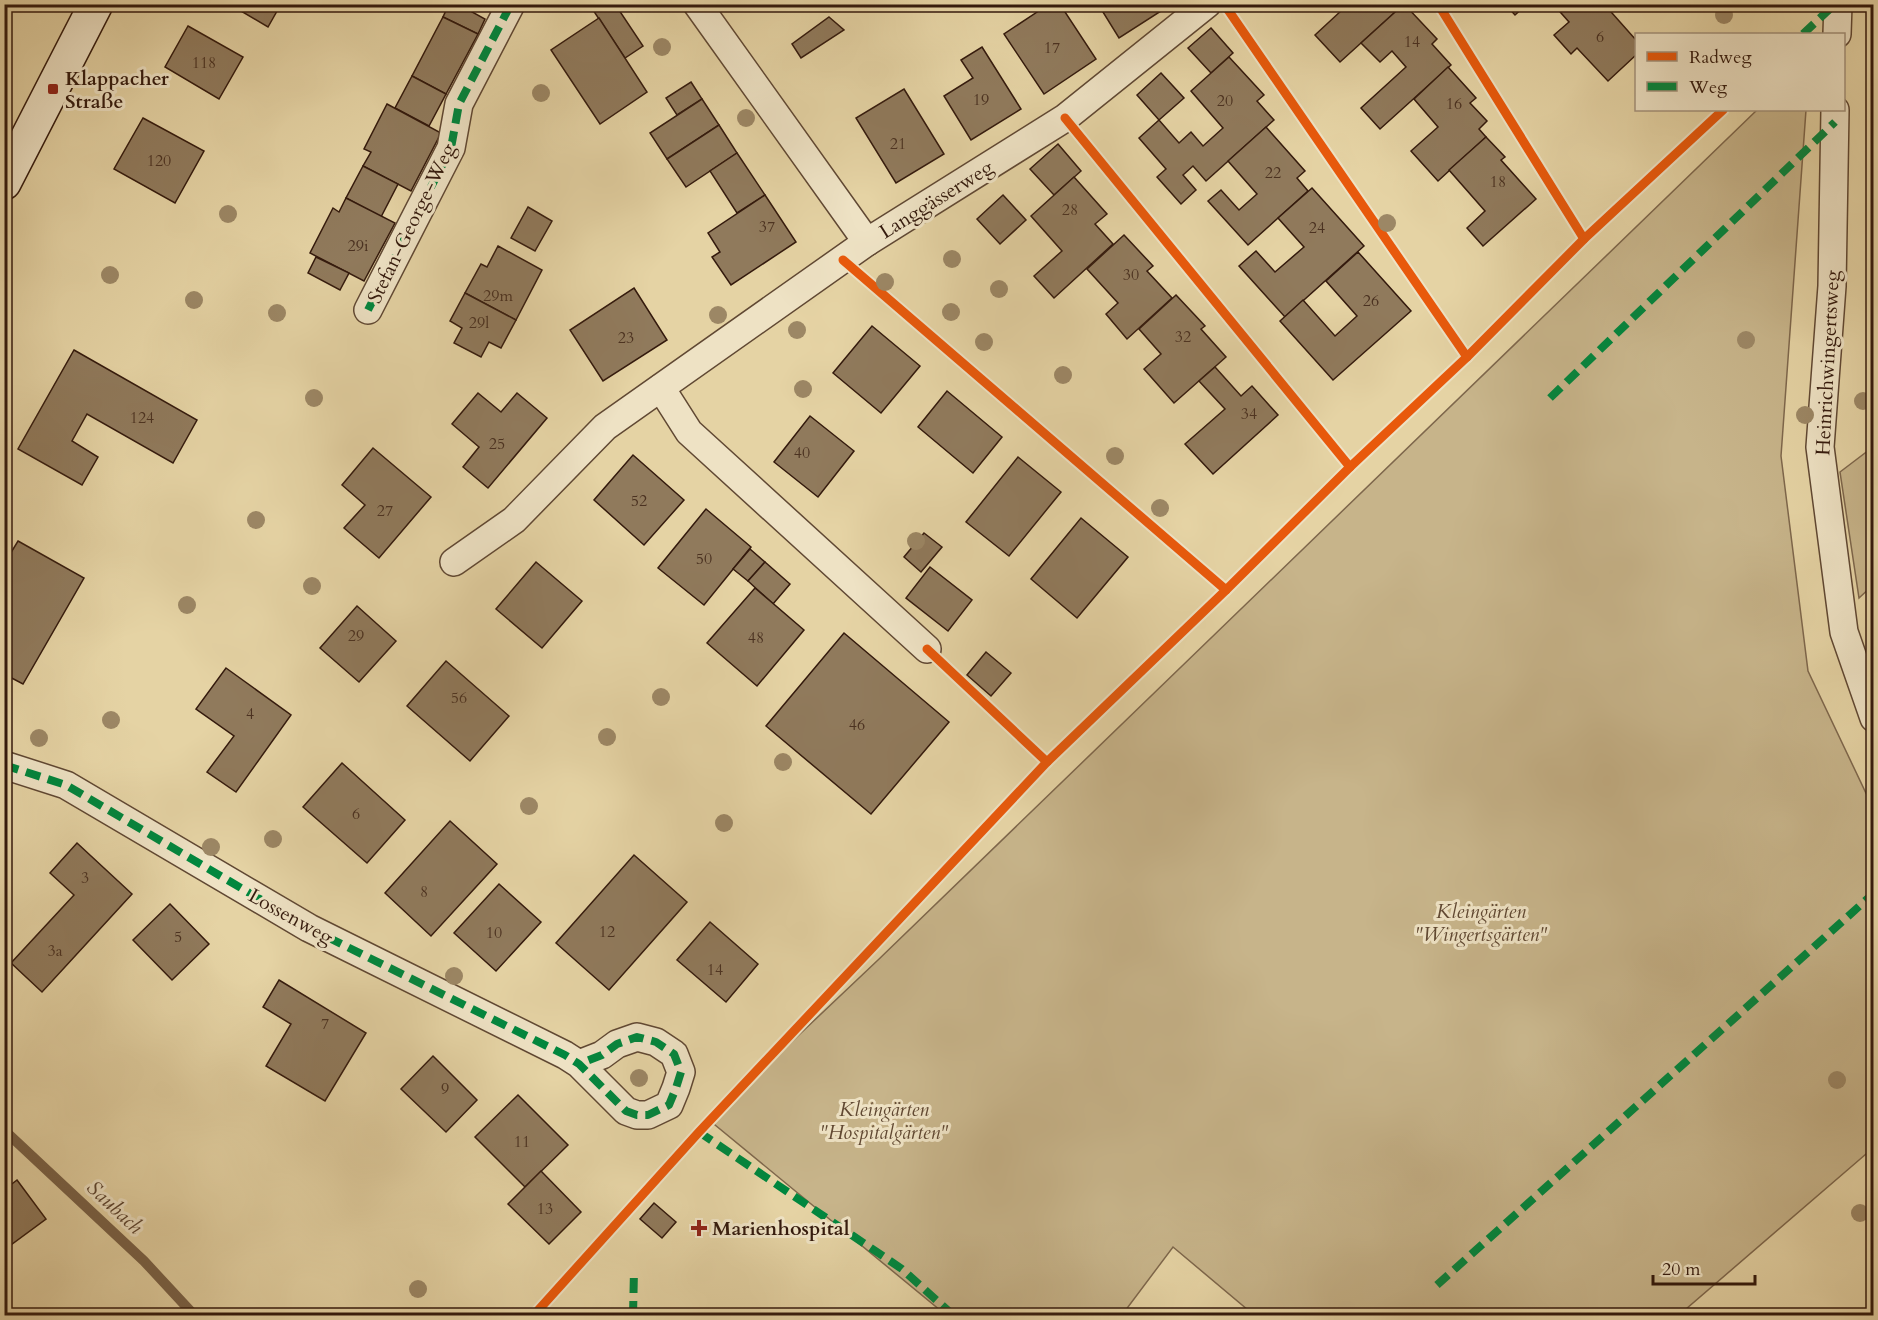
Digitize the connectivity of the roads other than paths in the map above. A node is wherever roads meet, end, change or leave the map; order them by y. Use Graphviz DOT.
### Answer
graph roads {
  1 [pos="96,4"];
  2 [pos="510,4"];
  3 [pos="697,4"];
  4 [pos="1207,4"];
  5 [pos="1838,4"];
  6 [pos="1837,33"];
  7 [pos="1836,111"];
  8 [pos="4,183"];
  9 [pos="867,242"];
  10 [pos="368,310"];
  11 [pos="661,388"];
  12 [pos="454,562"];
  13 [pos="927,649"];
  14 [pos="1874,718"];
  15 [pos="4,765"];
  16 [pos="579,1064"];
  1 -- 8 [label="main road"];
  2 -- 10 [label="street, Stefan-George-Weg"];
  3 -- 9 [label="street"];
  4 -- 9 [label="street, Langgässerweg"];
  5 -- 6 [label="street"];
  7 -- 14 [label="street, Heinrichwingertsweg"];
  9 -- 11 [label="street, Langgässerweg"];
  11 -- 12 [label="street, Langgässerweg"];
  11 -- 13 [label="street"];
  15 -- 16 [label="street, Lossenweg"];
}
